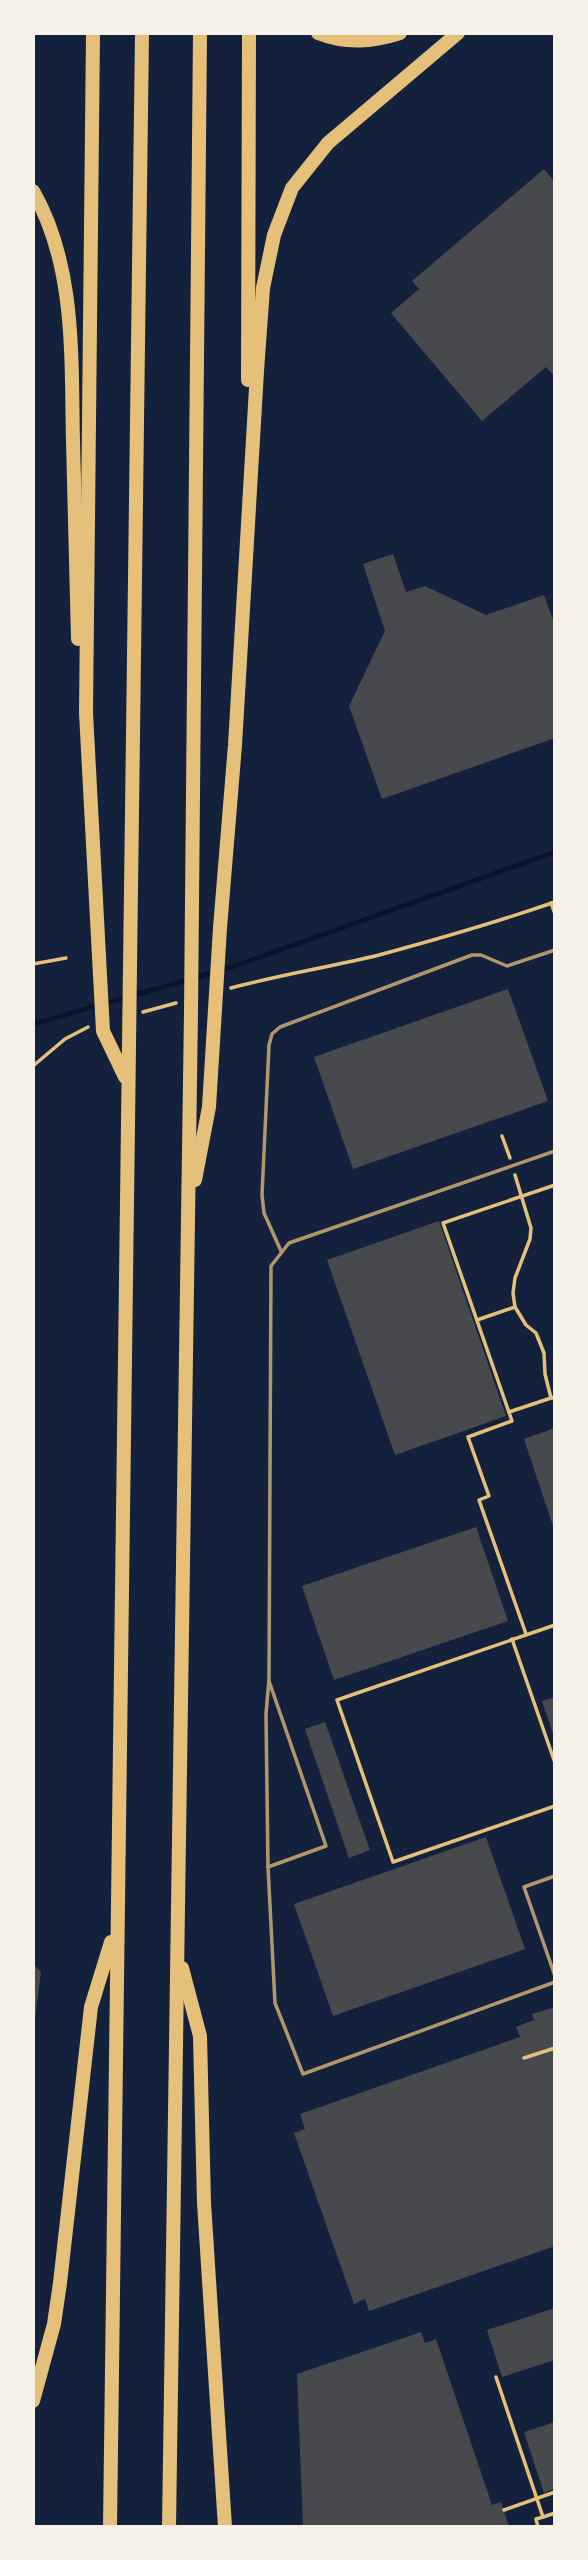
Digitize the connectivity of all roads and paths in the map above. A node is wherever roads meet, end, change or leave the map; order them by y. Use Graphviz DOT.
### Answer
graph roads {
  1 [pos="93,33"];
  2 [pos="142,33"];
  3 [pos="200,33"];
  4 [pos="249,33"];
  5 [pos="318,33"];
  6 [pos="400,33"];
  7 [pos="458,33"];
  8 [pos="33,191"];
  9 [pos="247,529"];
  10 [pos="86,713"];
  11 [pos="553,902"];
  12 [pos="555,914"];
  13 [pos="555,950"];
  14 [pos="379,954"];
  15 [pos="66,958"];
  16 [pos="33,964"];
  17 [pos="128,1082"];
  18 [pos="502,1136"];
  19 [pos="555,1151"];
  20 [pos="512,1166"];
  21 [pos="555,1185"];
  22 [pos="523,1196"];
  23 [pos="188,1214"];
  24 [pos="281,1251"];
  25 [pos="515,1307"];
  26 [pos="477,1320"];
  27 [pos="553,1397"];
  28 [pos="509,1412"];
  29 [pos="555,1625"];
  30 [pos="526,1634"];
  31 [pos="512,1639"];
  32 [pos="269,1679"];
  33 [pos="555,1763"];
  34 [pos="555,1806"];
  35 [pos="268,1867"];
  36 [pos="555,1876"];
  37 [pos="116,1924"];
  38 [pos="177,1949"];
  39 [pos="555,1976"];
  40 [pos="555,1982"];
  41 [pos="555,2048"];
  42 [pos="524,2058"];
  43 [pos="496,2377"];
  44 [pos="33,2402"];
  45 [pos="555,2492"];
  46 [pos="537,2498"];
  47 [pos="504,2510"];
  48 [pos="555,2513"];
  49 [pos="543,2517"];
  50 [pos="110,2527"];
  51 [pos="169,2527"];
  52 [pos="225,2527"];
  53 [pos="538,2527"];
  1 -- 10 [label="highway"];
  2 -- 17 [label="highway"];
  3 -- 23 [label="highway"];
  4 -- 9 [label="highway"];
  5 -- 6 [label="highway"];
  7 -- 9 [label="highway"];
  8 -- 10 [label="highway"];
  9 -- 23 [label="highway"];
  10 -- 17 [label="highway"];
  11 -- 12 [label="path"];
  11 -- 14 [label="path"];
  13 -- 24 [label="lane"];
  15 -- 16 [label="path"];
  17 -- 37 [label="highway"];
  18 -- 20 [label="path"];
  19 -- 20 [label="lane"];
  20 -- 22 [label="path"];
  20 -- 24 [label="lane"];
  21 -- 22 [label="path"];
  22 -- 25 [label="path"];
  22 -- 26 [label="path"];
  23 -- 38 [label="highway"];
  24 -- 32 [label="lane"];
  25 -- 26 [label="path"];
  25 -- 27 [label="path"];
  26 -- 28 [label="path"];
  27 -- 28 [label="path"];
  28 -- 30 [label="path"];
  29 -- 30 [label="path"];
  30 -- 31 [label="path"];
  31 -- 33 [label="path"];
  31 -- 34 [label="path"];
  32 -- 35 [label="lane"];
  32 -- 35 [label="lane"];
  35 -- 40 [label="lane"];
  36 -- 39 [label="lane"];
  37 -- 44 [label="highway"];
  37 -- 50 [label="highway"];
  38 -- 51 [label="highway"];
  38 -- 52 [label="highway"];
  41 -- 42 [label="path"];
  43 -- 46 [label="path"];
  45 -- 46 [label="path"];
  46 -- 47 [label="path"];
  46 -- 49 [label="path"];
  48 -- 49 [label="path"];
  49 -- 53 [label="path"];
}
